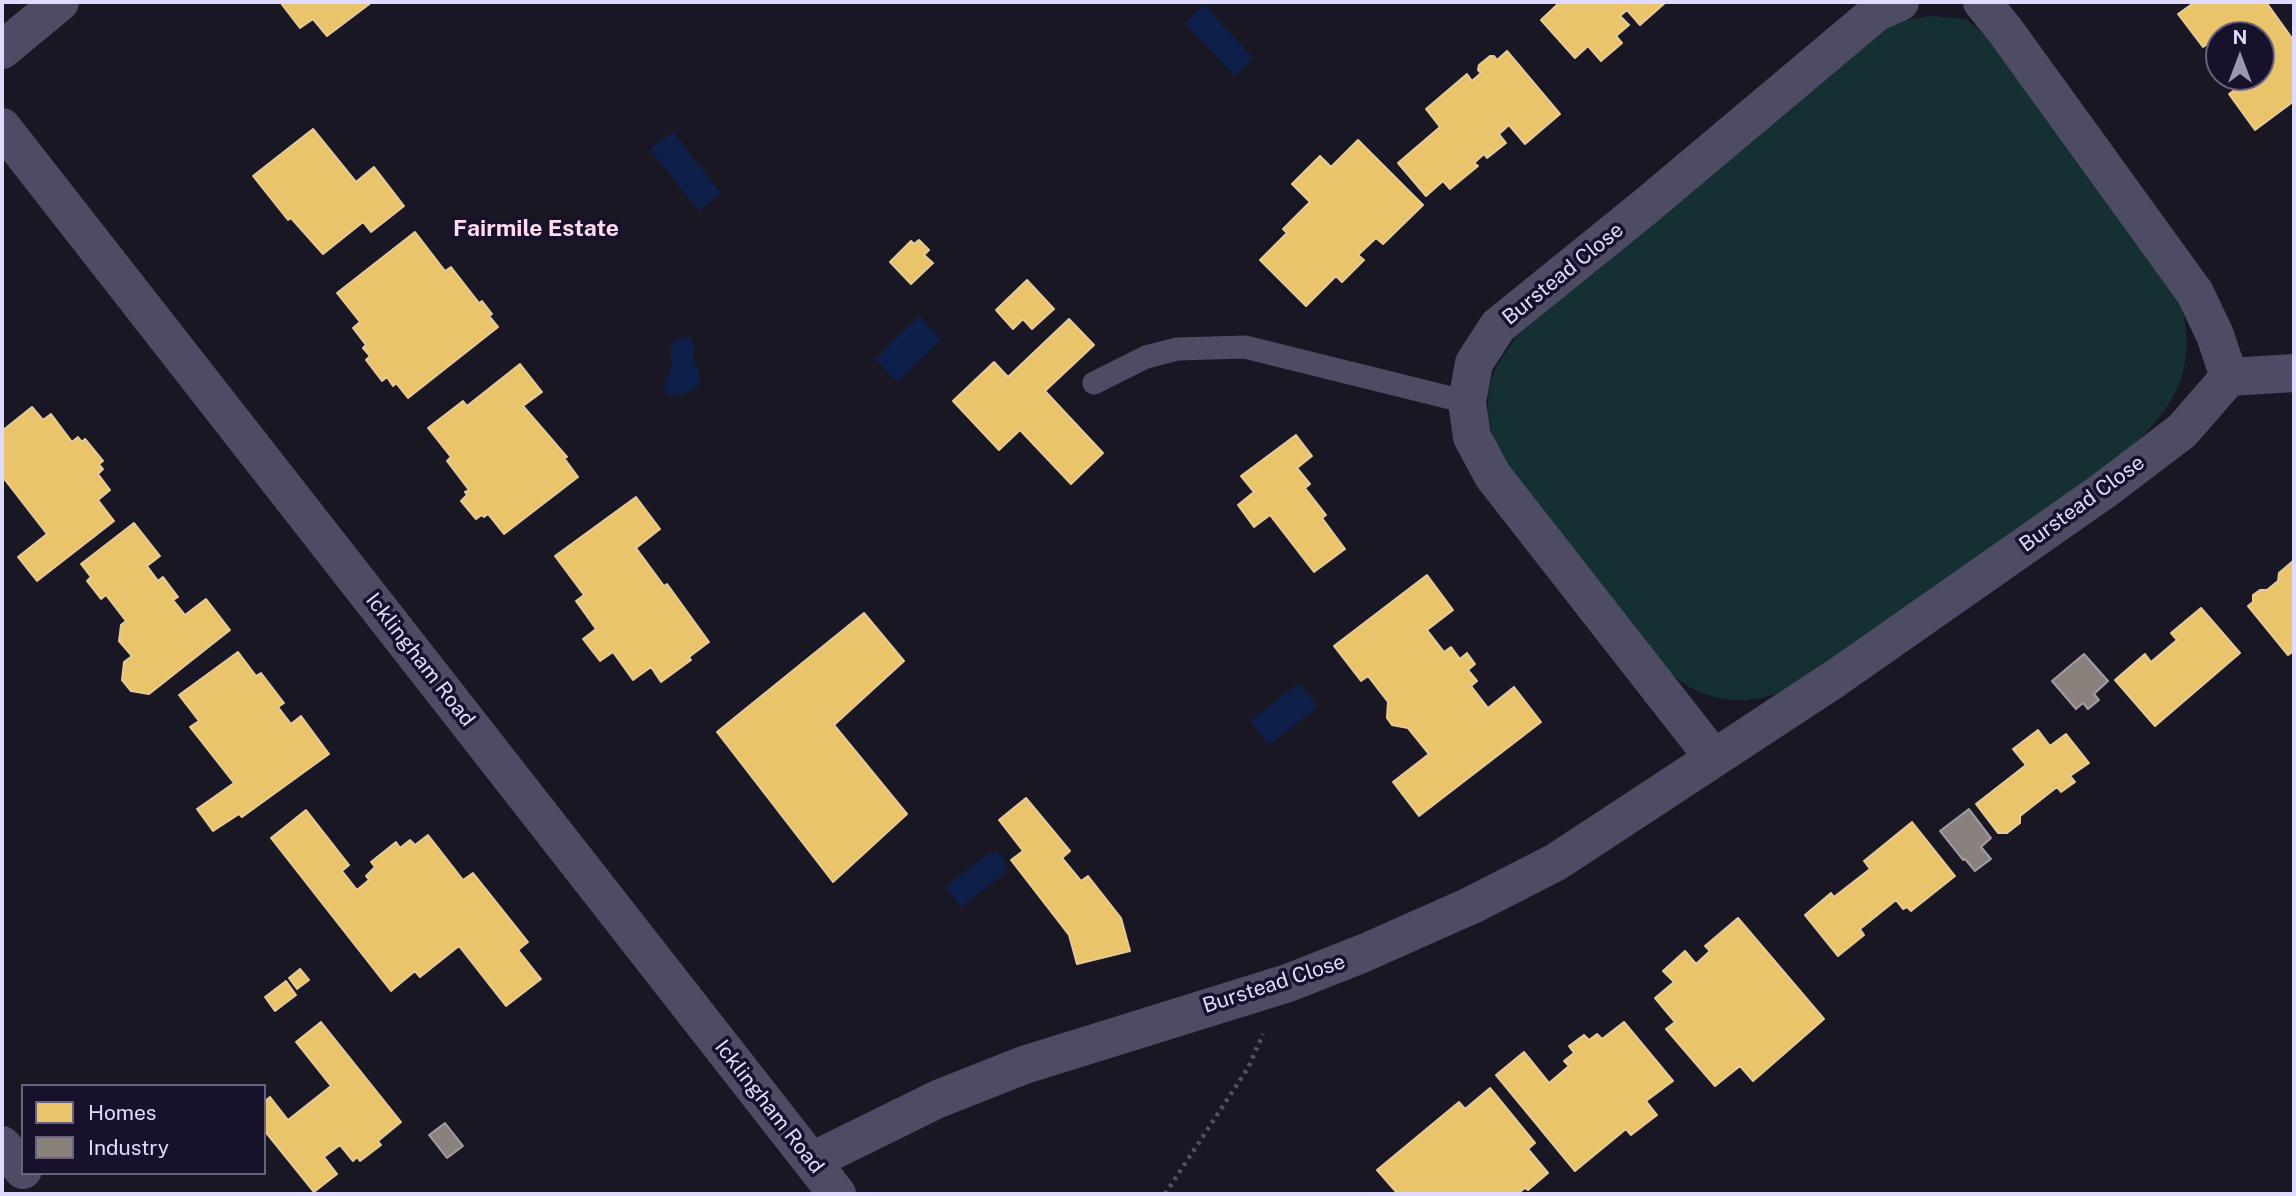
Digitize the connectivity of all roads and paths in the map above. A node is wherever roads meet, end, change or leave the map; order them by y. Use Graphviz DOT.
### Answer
graph roads {
  1 [pos="60,2"];
  2 [pos="1900,2"];
  3 [pos="1982,2"];
  4 [pos="2,50"];
  5 [pos="2,127"];
  6 [pos="2294,373"];
  7 [pos="2229,377"];
  8 [pos="1094,383"];
  9 [pos="1467,402"];
  10 [pos="1713,757"];
  11 [pos="1288,983"];
  12 [pos="2,1145"];
  13 [pos="812,1161"];
  14 [pos="21,1168"];
  15 [pos="26,1175"];
  16 [pos="42,1194"];
  17 [pos="837,1194"];
  18 [pos="1165,1194"];
  1 -- 4 [label="street"];
  2 -- 9 [label="street, Burstead Close"];
  3 -- 7 [label="street"];
  5 -- 13 [label="street, Icklingham Road"];
  6 -- 7 [label="street"];
  7 -- 10 [label="street, Burstead Close"];
  8 -- 9 [label="lane"];
  9 -- 10 [label="street, Burstead Close"];
  10 -- 11 [label="street, Burstead Close"];
  11 -- 13 [label="street, Burstead Close"];
  11 -- 18 [label="path"];
  12 -- 14 [label="street"];
  13 -- 17 [label="street, Icklingham Road"];
  15 -- 16 [label="street"];
}
